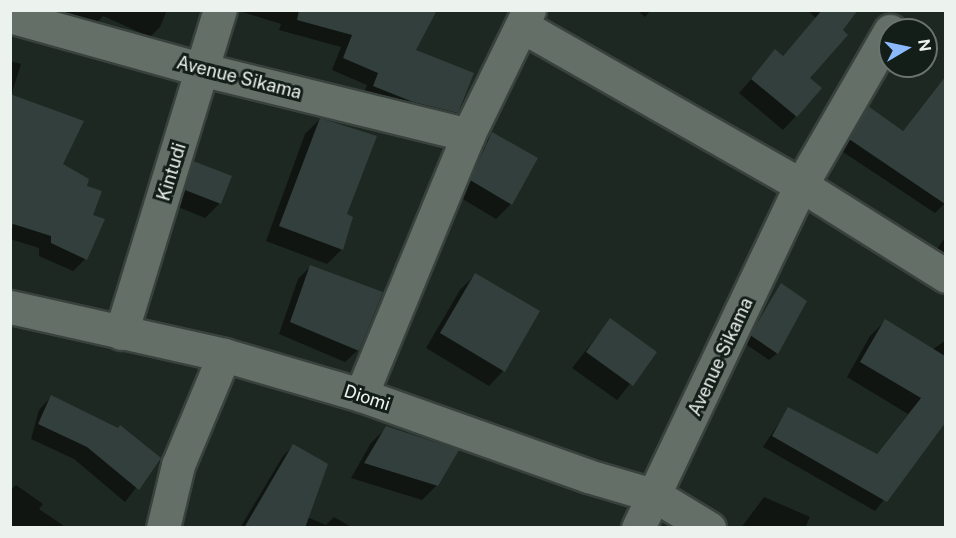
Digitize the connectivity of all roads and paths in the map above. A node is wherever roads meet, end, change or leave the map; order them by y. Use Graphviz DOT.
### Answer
graph roads {
  1 [pos="220,10"];
  2 [pos="10,16"];
  3 [pos="526,18"];
  4 [pos="878,52"];
  5 [pos="204,70"];
  6 [pos="468,135"];
  7 [pos="801,185"];
  8 [pos="945,276"];
  9 [pos="10,307"];
  10 [pos="121,333"];
  11 [pos="224,355"];
  12 [pos="361,395"];
  13 [pos="656,496"];
  14 [pos="163,528"];
  15 [pos="638,528"];
  16 [pos="709,528"];
  1 -- 5 [label="street, Kintudi"];
  2 -- 5 [label="street, Avenue Sikama"];
  3 -- 6 [label="street"];
  3 -- 7 [label="street"];
  4 -- 7 [label="street, Avenue Sikama"];
  5 -- 6 [label="street, Avenue Sikama"];
  5 -- 10 [label="street, Kintudi"];
  6 -- 12 [label="street"];
  7 -- 8 [label="street"];
  7 -- 13 [label="street, Avenue Sikama"];
  9 -- 10 [label="street, Diomi"];
  10 -- 11 [label="street, Diomi"];
  11 -- 12 [label="street, Diomi"];
  11 -- 14 [label="street"];
  12 -- 13 [label="street, Diomi"];
  13 -- 15 [label="street, Avenue Sikama"];
  13 -- 16 [label="street, Diomi"];
}
